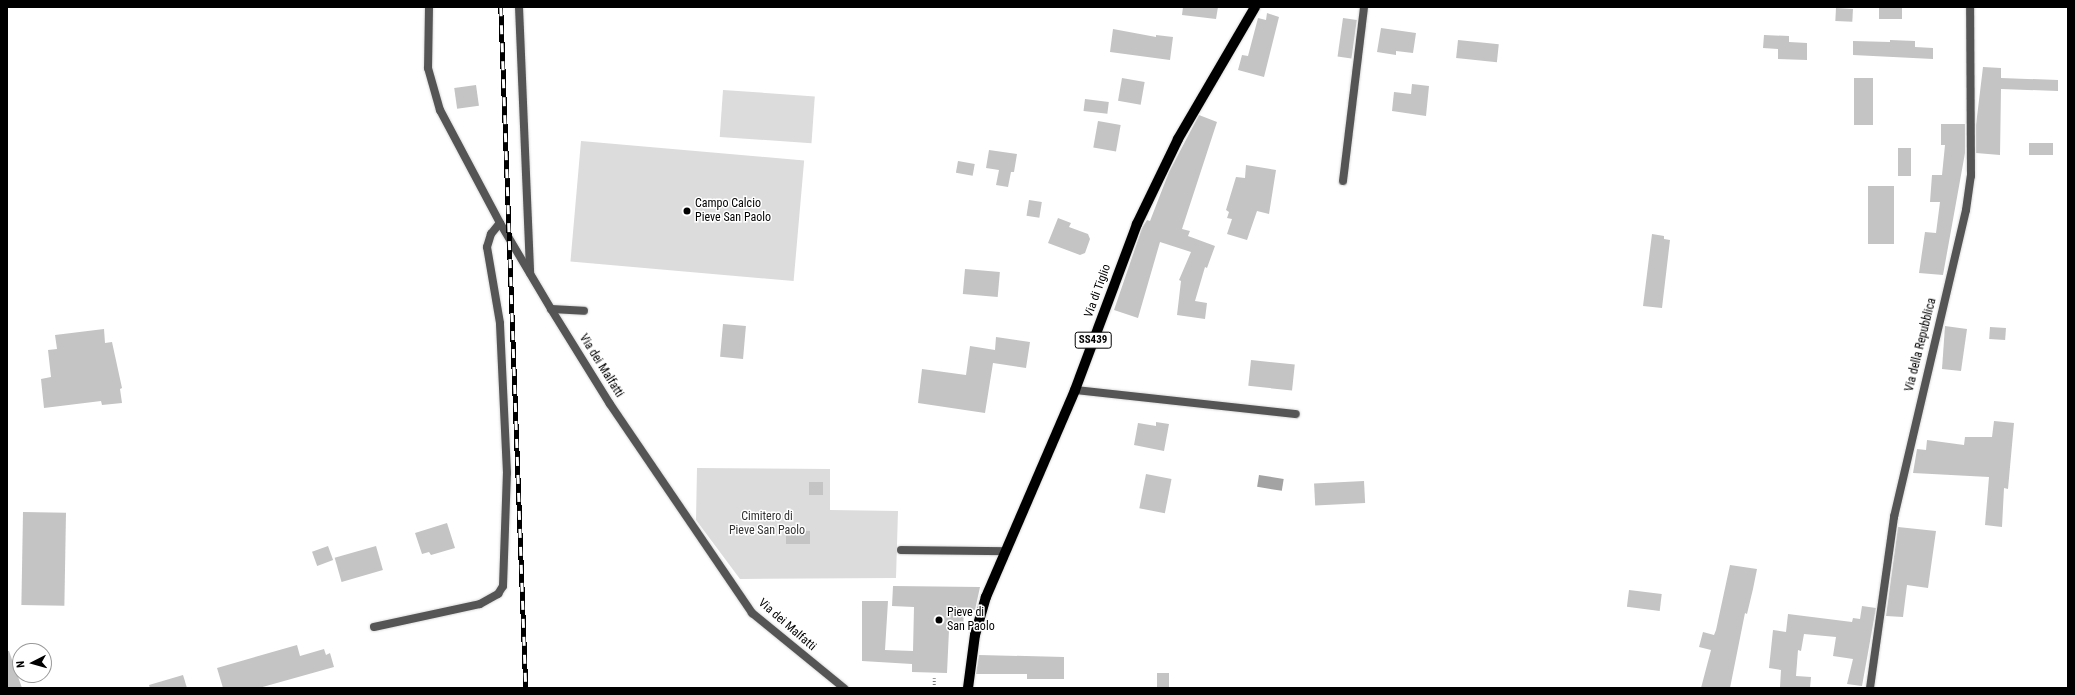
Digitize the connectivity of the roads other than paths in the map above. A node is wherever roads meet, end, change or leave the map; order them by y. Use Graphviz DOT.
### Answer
graph roads {
  1 [pos="428,7"];
  2 [pos="519,7"];
  3 [pos="1255,7"];
  4 [pos="1364,7"];
  5 [pos="1970,7"];
  6 [pos="1343,181"];
  7 [pos="500,223"];
  8 [pos="530,273"];
  9 [pos="551,309"];
  10 [pos="584,311"];
  11 [pos="1075,390"];
  12 [pos="1296,414"];
  13 [pos="901,550"];
  14 [pos="1006,551"];
  15 [pos="374,627"];
  16 [pos="844,688"];
  17 [pos="968,688"];
  18 [pos="1870,688"];
  1 -- 7 [label="street, Via dei Malfatti"];
  2 -- 8 [label="street"];
  3 -- 11 [label="main road, Via di Tiglio / SS439"];
  4 -- 6 [label="street"];
  5 -- 18 [label="street, Via della Repubblica"];
  7 -- 8 [label="street, Via dei Malfatti"];
  7 -- 15 [label="street"];
  8 -- 9 [label="street, Via dei Malfatti"];
  9 -- 10 [label="street"];
  9 -- 16 [label="street, Via dei Malfatti"];
  11 -- 12 [label="street"];
  11 -- 14 [label="main road, Via di Tiglio / SS439"];
  13 -- 14 [label="street"];
  14 -- 17 [label="main road, Via di Tiglio / SS439"];
}
